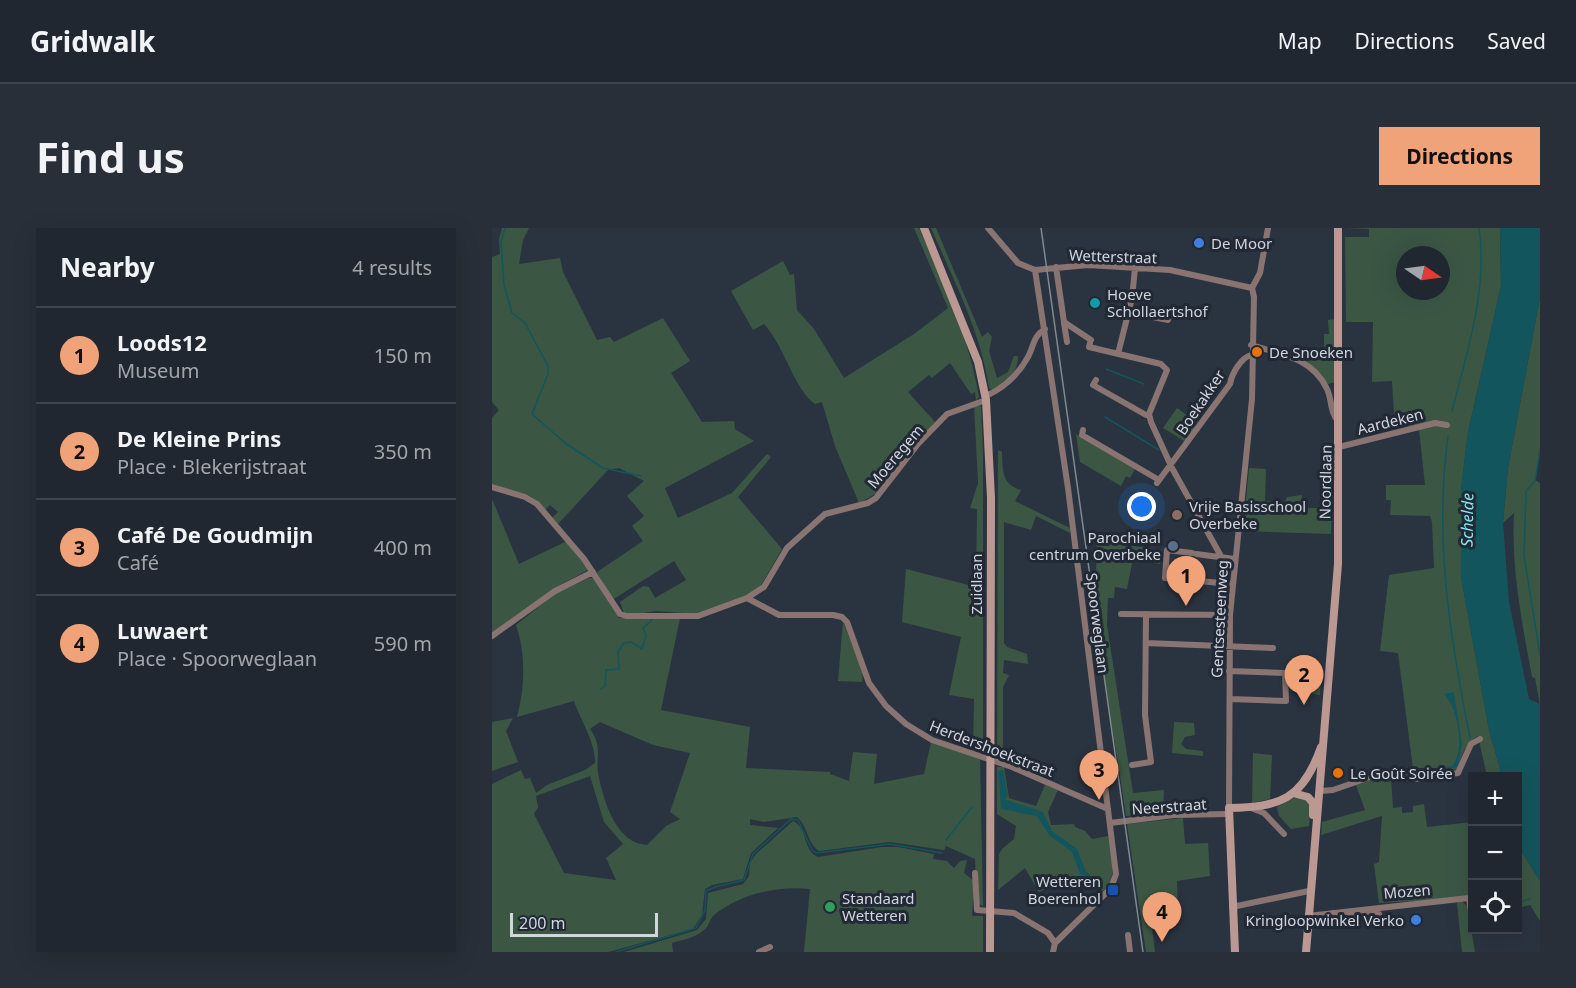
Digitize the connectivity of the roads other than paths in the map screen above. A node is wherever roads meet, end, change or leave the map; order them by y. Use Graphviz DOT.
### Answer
graph roads {
  1 [pos="924,228"];
  2 [pos="988,228"];
  3 [pos="1268,228"];
  4 [pos="1338,228"];
  5 [pos="1056,267"];
  6 [pos="1135,268"];
  7 [pos="1035,270"];
  8 [pos="1252,288"];
  9 [pos="1170,309"];
  10 [pos="1128,312"];
  11 [pos="1064,322"];
  12 [pos="1045,329"];
  13 [pos="1067,342"];
  14 [pos="1251,345"];
  15 [pos="1118,354"];
  16 [pos="1251,355"];
  17 [pos="1096,380"];
  18 [pos="1339,385"];
  19 [pos="1327,389"];
  20 [pos="986,398"];
  21 [pos="1149,414"];
  22 [pos="1339,423"];
  23 [pos="1447,425"];
  24 [pos="1083,430"];
  25 [pos="1339,447"];
  26 [pos="1171,465"];
  27 [pos="492,487"];
  28 [pos="1222,558"];
  29 [pos="1235,559"];
  30 [pos="593,572"];
  31 [pos="1232,584"];
  32 [pos="747,598"];
  33 [pos="1121,614"];
  34 [pos="1146,614"];
  35 [pos="1230,615"];
  36 [pos="492,636"];
  37 [pos="1146,644"];
  38 [pos="1230,646"];
  39 [pos="1273,648"];
  40 [pos="1230,671"];
  41 [pos="1230,699"];
  42 [pos="1324,735"];
  43 [pos="1480,739"];
  44 [pos="990,759"];
  45 [pos="1132,765"];
  46 [pos="1321,791"];
  47 [pos="1293,793"];
  48 [pos="1250,807"];
  49 [pos="1108,809"];
  50 [pos="1229,811"];
  51 [pos="1110,823"];
  52 [pos="1284,834"];
  53 [pos="1313,849"];
  54 [pos="975,873"];
  55 [pos="1310,891"];
  56 [pos="1468,898"];
  57 [pos="1232,907"];
  58 [pos="990,912"];
  59 [pos="1333,913"];
  60 [pos="1379,914"];
  61 [pos="1308,916"];
  62 [pos="1128,935"];
  63 [pos="1055,943"];
  64 [pos="770,947"];
  65 [pos="759,952"];
  66 [pos="990,952"];
  67 [pos="1053,952"];
  68 [pos="1130,952"];
  69 [pos="1235,952"];
  70 [pos="1306,952"];
  1 -- 20 [label="street, Zuidlaan"];
  2 -- 7 [label="street"];
  3 -- 8 [label="street"];
  4 -- 18 [label="street, Noordlaan"];
  5 -- 6 [label="street, Wetterstraat"];
  5 -- 7 [label="street, Wetterstraat"];
  5 -- 11 [label="street"];
  6 -- 8 [label="street, Wetterstraat"];
  6 -- 10 [label="street"];
  7 -- 12 [label="street, Spoorweglaan"];
  8 -- 14 [label="street, Gentsesteenweg"];
  9 -- 10 [label="street"];
  10 -- 15 [label="street"];
  11 -- 13 [label="street"];
  11 -- 15 [label="street"];
  12 -- 20 [label="street, Moeregem"];
  12 -- 49 [label="street, Spoorweglaan"];
  14 -- 16 [label="street, Gentsesteenweg"];
  14 -- 19 [label="street"];
  15 -- 21 [label="street"];
  16 -- 26 [label="street, Boekakker"];
  16 -- 29 [label="street, Gentsesteenweg"];
  17 -- 21 [label="street"];
  18 -- 19 [label="street"];
  18 -- 22 [label="street, Noordlaan"];
  19 -- 22 [label="street"];
  20 -- 32 [label="street, Moeregem"];
  20 -- 44 [label="street, Zuidlaan"];
  21 -- 26 [label="street"];
  22 -- 25 [label="street, Noordlaan"];
  23 -- 25 [label="street, Aardeken"];
  24 -- 26 [label="street, Boekakker"];
  25 -- 42 [label="street, Noordlaan"];
  26 -- 28 [label="street"];
  27 -- 30 [label="street"];
  28 -- 29 [label="street"];
  28 -- 31 [label="street"];
  29 -- 31 [label="street, Gentsesteenweg"];
  30 -- 32 [label="street"];
  30 -- 36 [label="street"];
  31 -- 35 [label="street, Gentsesteenweg"];
  32 -- 44 [label="street, Herdershoekstraat"];
  33 -- 34 [label="street"];
  34 -- 35 [label="street"];
  34 -- 37 [label="street"];
  35 -- 38 [label="street, Gentsesteenweg"];
  37 -- 38 [label="street"];
  37 -- 45 [label="street"];
  38 -- 39 [label="street"];
  38 -- 40 [label="street, Gentsesteenweg"];
  40 -- 41 [label="street, Gentsesteenweg"];
  40 -- 41 [label="street"];
  41 -- 50 [label="street, Gentsesteenweg"];
  42 -- 46 [label="street, Noordlaan"];
  42 -- 47 [label="street, Noordlaan"];
  43 -- 46 [label="street"];
  44 -- 49 [label="street, Herdershoekstraat"];
  44 -- 58 [label="street, Zuidlaan"];
  46 -- 53 [label="street, Noordlaan"];
  47 -- 48 [label="street, Noordlaan"];
  47 -- 53 [label="street, Noordlaan"];
  48 -- 50 [label="street, Noordlaan"];
  48 -- 52 [label="street"];
  49 -- 51 [label="street, Spoorweglaan"];
  50 -- 51 [label="street, Neerstraat"];
  50 -- 57 [label="street, Gentsesteenweg"];
  51 -- 63 [label="street, Spoorweglaan"];
  53 -- 55 [label="street, Noordlaan"];
  54 -- 58 [label="street"];
  55 -- 57 [label="street"];
  55 -- 61 [label="street, Noordlaan"];
  56 -- 59 [label="street, Mozen"];
  57 -- 69 [label="street, Gentsesteenweg"];
  58 -- 63 [label="street"];
  58 -- 66 [label="street, Zuidlaan"];
  59 -- 60 [label="street, Mozen"];
  59 -- 61 [label="street, Mozen"];
  61 -- 70 [label="street, Noordlaan"];
  62 -- 68 [label="street"];
  63 -- 67 [label="street"];
  64 -- 65 [label="street"];
}
